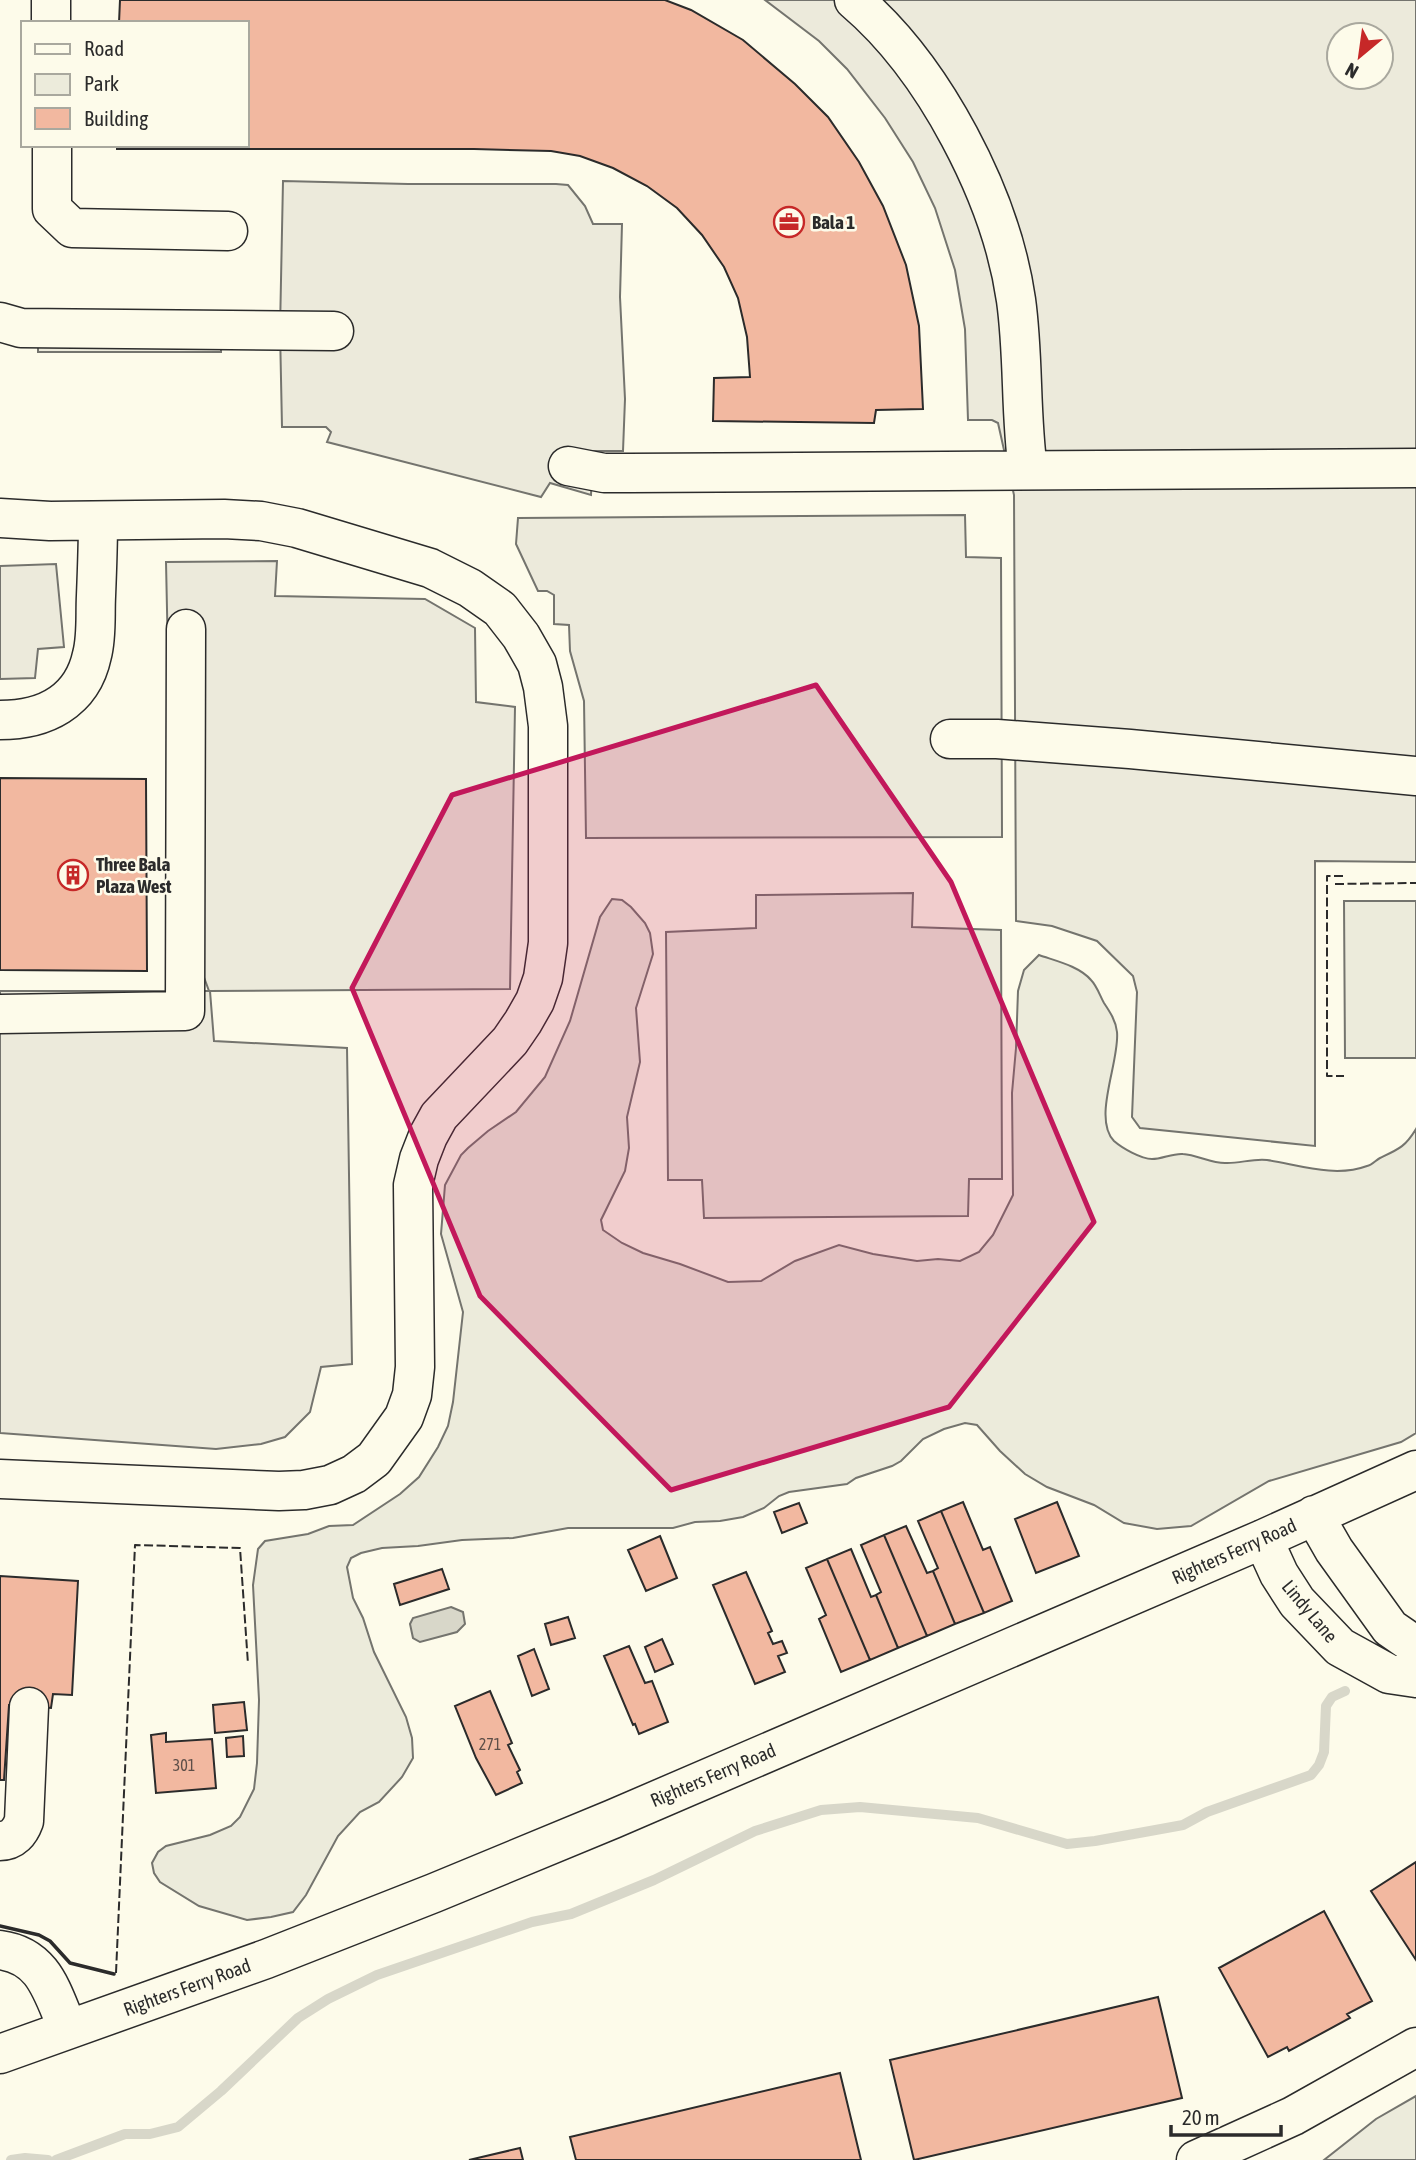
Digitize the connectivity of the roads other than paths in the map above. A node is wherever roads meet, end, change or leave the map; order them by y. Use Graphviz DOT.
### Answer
graph roads {
  1 [pos="51,0"];
  2 [pos="854,0"];
  3 [pos="51,21"];
  4 [pos="52,147"];
  5 [pos="228,231"];
  6 [pos="0,322"];
  7 [pos="334,331"];
  8 [pos="568,466"];
  9 [pos="1416,468"];
  10 [pos="1028,470"];
  11 [pos="0,518"];
  12 [pos="99,521"];
  13 [pos="186,629"];
  14 [pos="0,720"];
  15 [pos="950,739"];
  16 [pos="1416,776"];
  17 [pos="0,1014"];
  18 [pos="1416,1470"];
  19 [pos="0,1479"];
  20 [pos="1314,1515"];
  21 [pos="1263,1539"];
  22 [pos="1350,1573"];
  23 [pos="1297,1602"];
  24 [pos="1416,1646"];
  25 [pos="1416,1678"];
  26 [pos="29,1707"];
  27 [pos="0,1841"];
  28 [pos="0,1950"];
  29 [pos="68,2029"];
  30 [pos="1416,2047"];
  31 [pos="0,2054"];
  32 [pos="1196,2160"];
  1 -- 3 [label="street"];
  2 -- 10 [label="street"];
  4 -- 5 [label="street"];
  6 -- 7 [label="street"];
  8 -- 10 [label="street"];
  9 -- 10 [label="street"];
  11 -- 12 [label="street"];
  12 -- 14 [label="street"];
  12 -- 19 [label="street"];
  13 -- 17 [label="street"];
  15 -- 16 [label="street"];
  18 -- 20 [label="street, Righters Ferry Road"];
  20 -- 21 [label="street, Righters Ferry Road"];
  20 -- 22 [label="street"];
  21 -- 23 [label="street, Lindy Lane"];
  21 -- 29 [label="street, Righters Ferry Road"];
  22 -- 23 [label="street"];
  22 -- 24 [label="street"];
  23 -- 25 [label="street, Lindy Lane"];
  26 -- 27 [label="street"];
  28 -- 29 [label="street"];
  29 -- 31 [label="street, Righters Ferry Road"];
  30 -- 32 [label="street"];
}
